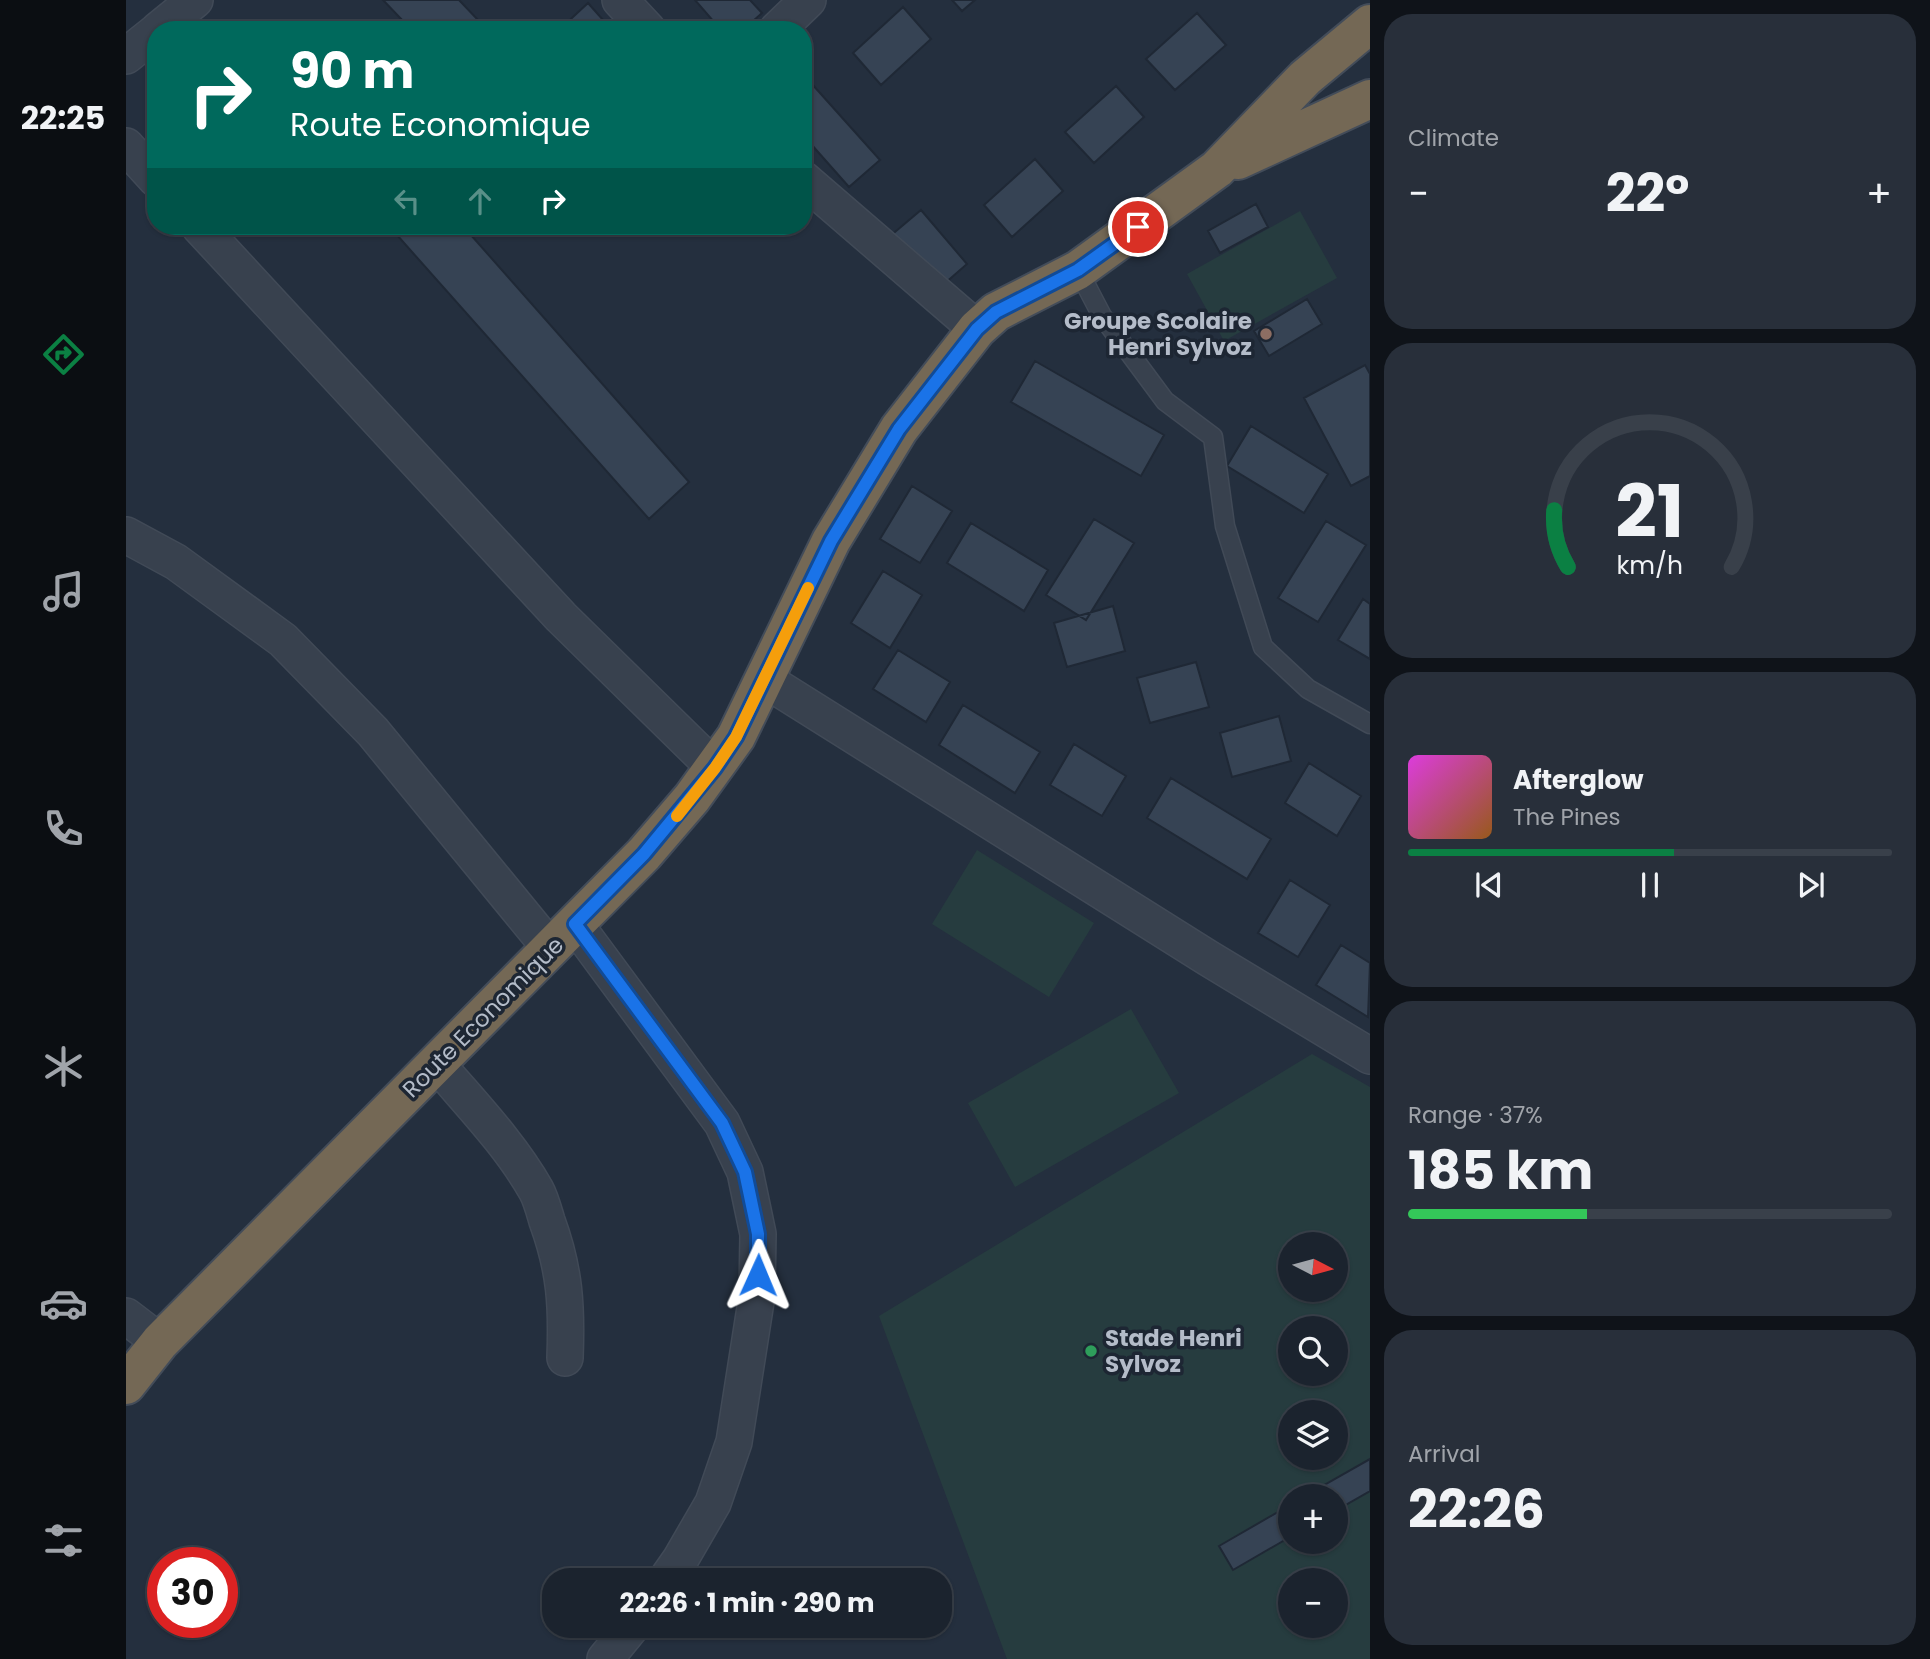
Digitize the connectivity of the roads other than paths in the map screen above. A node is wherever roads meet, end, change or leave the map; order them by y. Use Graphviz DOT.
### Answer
graph roads {
  1 [pos="195,0"];
  2 [pos="620,0"];
  3 [pos="808,0"];
  4 [pos="169,21"];
  5 [pos="640,21"];
  6 [pos="786,21"];
  7 [pos="1370,24"];
  8 [pos="147,39"];
  9 [pos="126,55"];
  10 [pos="1370,99"];
  11 [pos="126,146"];
  12 [pos="147,169"];
  13 [pos="1217,170"];
  14 [pos="812,187"];
  15 [pos="207,235"];
  16 [pos="1078,270"];
  17 [pos="977,329"];
  18 [pos="126,535"];
  19 [pos="764,679"];
  20 [pos="1370,724"];
  21 [pos="715,768"];
  22 [pos="563,937"];
  23 [pos="1370,1056"];
  24 [pos="437,1064"];
  25 [pos="126,1316"];
  26 [pos="160,1342"];
  27 [pos="565,1358"];
  28 [pos="126,1385"];
  29 [pos="673,1568"];
  30 [pos="622,1638"];
  31 [pos="605,1659"];
  1 -- 4 [label="street"];
  2 -- 5 [label="street"];
  3 -- 6 [label="street"];
  7 -- 13 [label="highway, Route Economique"];
  8 -- 9 [label="street"];
  10 -- 13 [label="highway, Route Economique"];
  11 -- 12 [label="street"];
  13 -- 16 [label="highway, Route Economique"];
  14 -- 17 [label="street"];
  15 -- 21 [label="street"];
  16 -- 17 [label="highway, Route Economique"];
  16 -- 20 [label="lane"];
  17 -- 19 [label="highway, Route Economique"];
  18 -- 22 [label="street"];
  19 -- 21 [label="highway, Route Economique"];
  19 -- 23 [label="street"];
  21 -- 22 [label="highway, Route Economique"];
  22 -- 24 [label="highway, Route Economique"];
  22 -- 29 [label="street"];
  24 -- 26 [label="highway, Route Economique"];
  24 -- 27 [label="street"];
  25 -- 26 [label="street"];
  26 -- 28 [label="highway, Route Economique"];
  30 -- 31 [label="street"];
}
